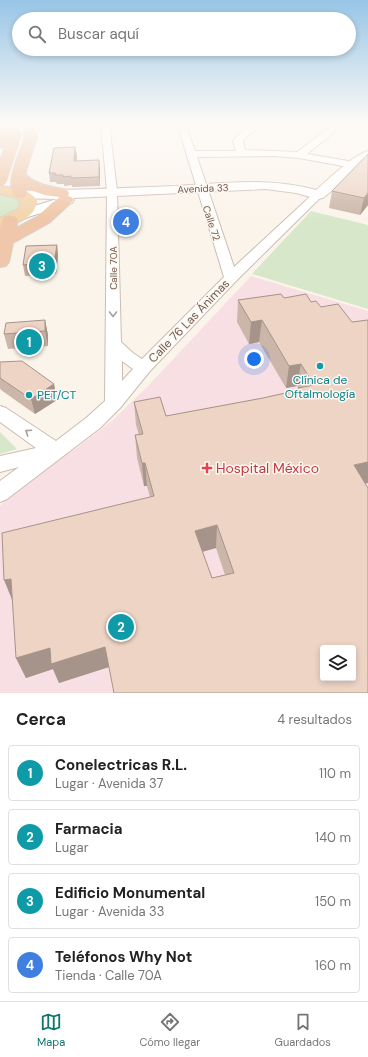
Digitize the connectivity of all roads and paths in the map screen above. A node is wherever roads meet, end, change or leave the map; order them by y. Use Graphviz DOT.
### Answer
graph roads {
  1 [pos="4,155"];
  2 [pos="25,155"];
  3 [pos="108,155"];
  4 [pos="190,155"];
  5 [pos="304,155"];
  6 [pos="363,159"];
  7 [pos="0,174"];
  8 [pos="19,174"];
  9 [pos="0,180"];
  10 [pos="201,188"];
  11 [pos="0,190"];
  12 [pos="112,191"];
  13 [pos="22,194"];
  14 [pos="318,195"];
  15 [pos="64,197"];
  16 [pos="10,219"];
  17 [pos="2,251"];
  18 [pos="231,278"];
  19 [pos="113,342"];
  20 [pos="144,367"];
  21 [pos="114,403"];
  22 [pos="0,413"];
  23 [pos="56,451"];
  24 [pos="0,464"];
  25 [pos="0,493"];
  1 -- 9 [label="highway, bridge"];
  2 -- 8 [label="highway"];
  3 -- 12 [label="street, Calle 70A"];
  4 -- 10 [label="street, Calle 72"];
  5 -- 6 [label="street"];
  6 -- 14 [label="street, Calle 76 Las Ánimas"];
  7 -- 8 [label="highway"];
  8 -- 13 [label="highway"];
  8 -- 15 [label="highway"];
  10 -- 12 [label="street, Avenida 33"];
  10 -- 14 [label="street, Avenida 33"];
  10 -- 18 [label="street, Calle 72"];
  11 -- 13 [label="main road"];
  12 -- 15 [label="street, Avenida 33"];
  12 -- 19 [label="street, Calle 70A, one-way"];
  13 -- 15 [label="street, Avenida 33"];
  13 -- 16 [label="main road"];
  14 -- 18 [label="street, Calle 76 Las Ánimas"];
  15 -- 16 [label="street, Avenida 33"];
  15 -- 17 [label="highway"];
  16 -- 17 [label="highway"];
  18 -- 20 [label="street, Calle 76 Las Ánimas"];
  19 -- 20 [label="street"];
  19 -- 21 [label="street, Calle 70A"];
  20 -- 21 [label="street, Calle 76 Las Ánimas"];
  21 -- 23 [label="street, Calle 76 Las Ánimas"];
  23 -- 22 [label="street, one-way"];
  23 -- 24 [label="street, Calle 76 Las Ánimas"];
  23 -- 25 [label="street"];
}
